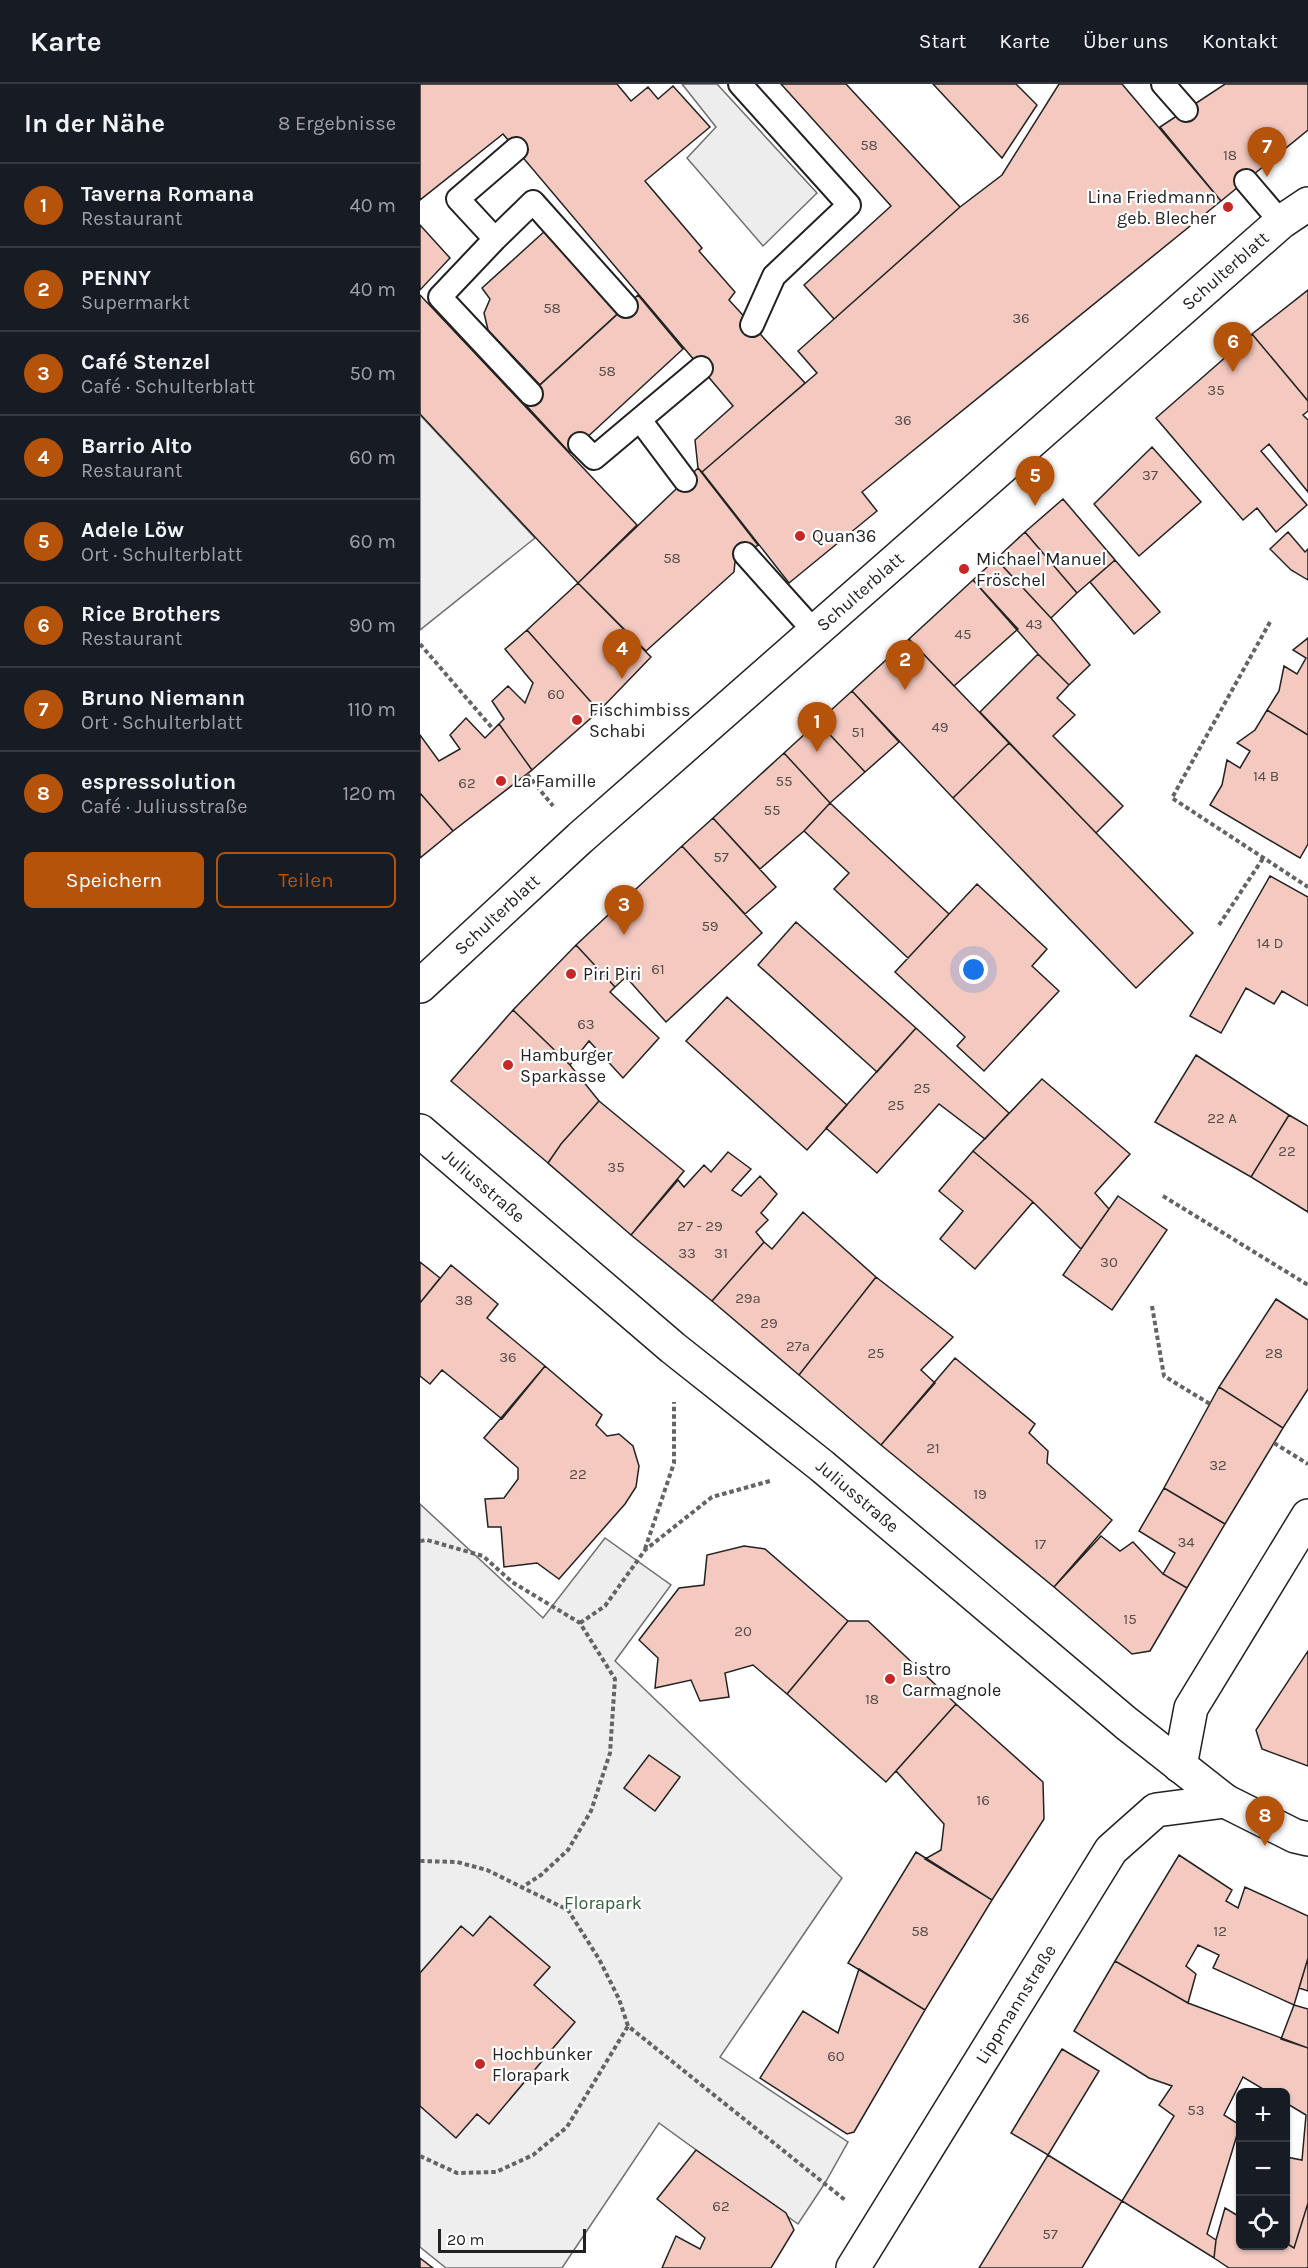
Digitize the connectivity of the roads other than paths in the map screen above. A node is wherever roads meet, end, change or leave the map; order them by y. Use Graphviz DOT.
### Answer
graph roads {
  1 [pos="740,84"];
  2 [pos="1163,84"];
  3 [pos="1186,110"];
  4 [pos="516,149"];
  5 [pos="1246,181"];
  6 [pos="1308,204"];
  7 [pos="1281,222"];
  8 [pos="495,239"];
  9 [pos="626,306"];
  10 [pos="752,325"];
  11 [pos="701,369"];
  12 [pos="531,394"];
  13 [pos="640,420"];
  14 [pos="580,444"];
  15 [pos="685,480"];
  16 [pos="745,554"];
  17 [pos="815,632"];
  18 [pos="420,986"];
  19 [pos="420,1131"];
  20 [pos="1308,1516"];
  21 [pos="1180,1766"];
  22 [pos="1225,1801"];
  23 [pos="1308,1839"];
  24 [pos="853,2268"];
  1 -- 10 [label="lane"];
  2 -- 3 [label="lane"];
  4 -- 8 [label="lane"];
  5 -- 7 [label="lane"];
  6 -- 7 [label="street, Schulterblatt"];
  7 -- 17 [label="street, Schulterblatt"];
  8 -- 9 [label="lane"];
  8 -- 12 [label="lane"];
  11 -- 13 [label="lane"];
  13 -- 14 [label="lane"];
  13 -- 15 [label="lane"];
  16 -- 17 [label="lane"];
  17 -- 18 [label="street, Schulterblatt"];
  19 -- 21 [label="street, Juliusstraße"];
  20 -- 21 [label="street"];
  21 -- 22 [label="street, Juliusstraße"];
  22 -- 23 [label="street, Juliusstraße"];
  22 -- 24 [label="street, Lippmannstraße"];
}
